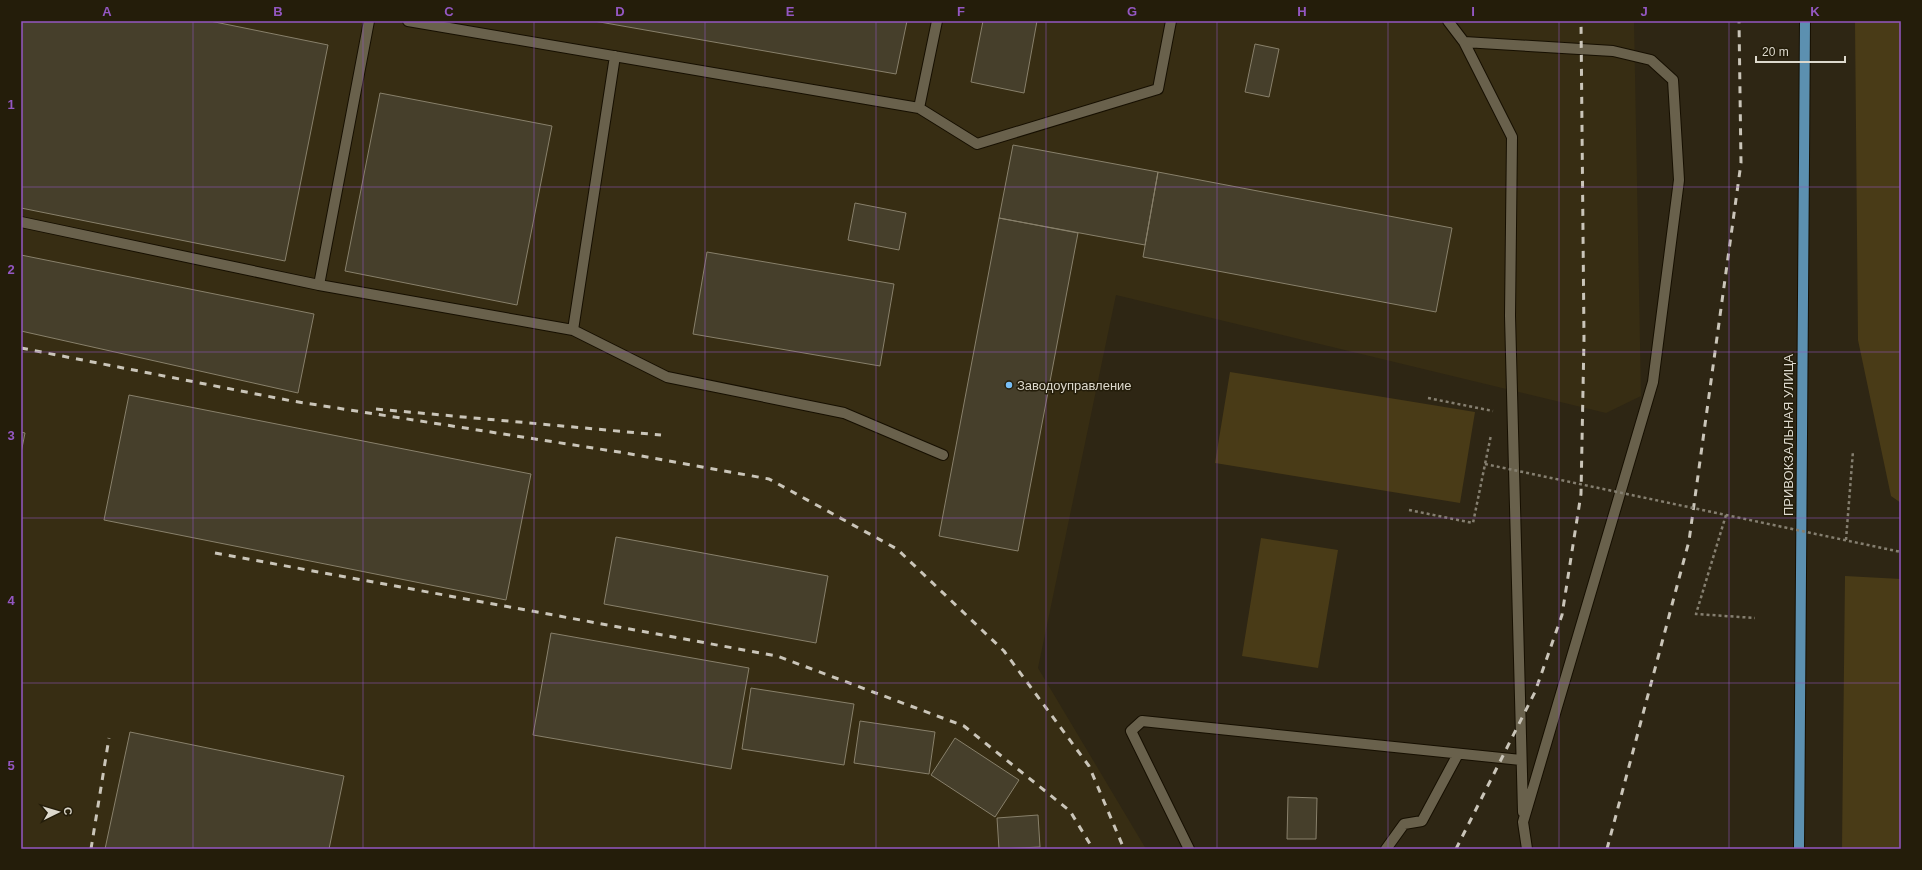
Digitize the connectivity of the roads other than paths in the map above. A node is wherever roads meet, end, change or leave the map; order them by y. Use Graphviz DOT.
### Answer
graph roads {
  1 [pos="369,21"];
  2 [pos="408,21"];
  3 [pos="937,21"];
  4 [pos="1171,21"];
  5 [pos="1448,21"];
  6 [pos="1805,21"];
  7 [pos="1464,42"];
  8 [pos="615,56"];
  9 [pos="919,108"];
  10 [pos="21,222"];
  11 [pos="319,285"];
  12 [pos="573,330"];
  13 [pos="943,454"];
  14 [pos="1458,754"];
  15 [pos="1521,760"];
  16 [pos="1523,822"];
  17 [pos="1189,849"];
  18 [pos="1386,849"];
  19 [pos="1527,849"];
  20 [pos="1798,849"];
  1 -- 11 [label="lane"];
  2 -- 8 [label="lane"];
  3 -- 9 [label="lane"];
  4 -- 9 [label="lane"];
  5 -- 7 [label="lane"];
  6 -- 20 [label="main road, ПРИВОКЗАЛЬНАЯ УЛИЦА"];
  7 -- 15 [label="lane"];
  7 -- 16 [label="lane"];
  8 -- 9 [label="lane"];
  8 -- 12 [label="lane"];
  10 -- 11 [label="lane"];
  11 -- 12 [label="lane"];
  12 -- 13 [label="lane"];
  14 -- 15 [label="lane"];
  14 -- 17 [label="lane"];
  14 -- 18 [label="lane"];
  15 -- 16 [label="lane"];
  16 -- 19 [label="lane"];
}
